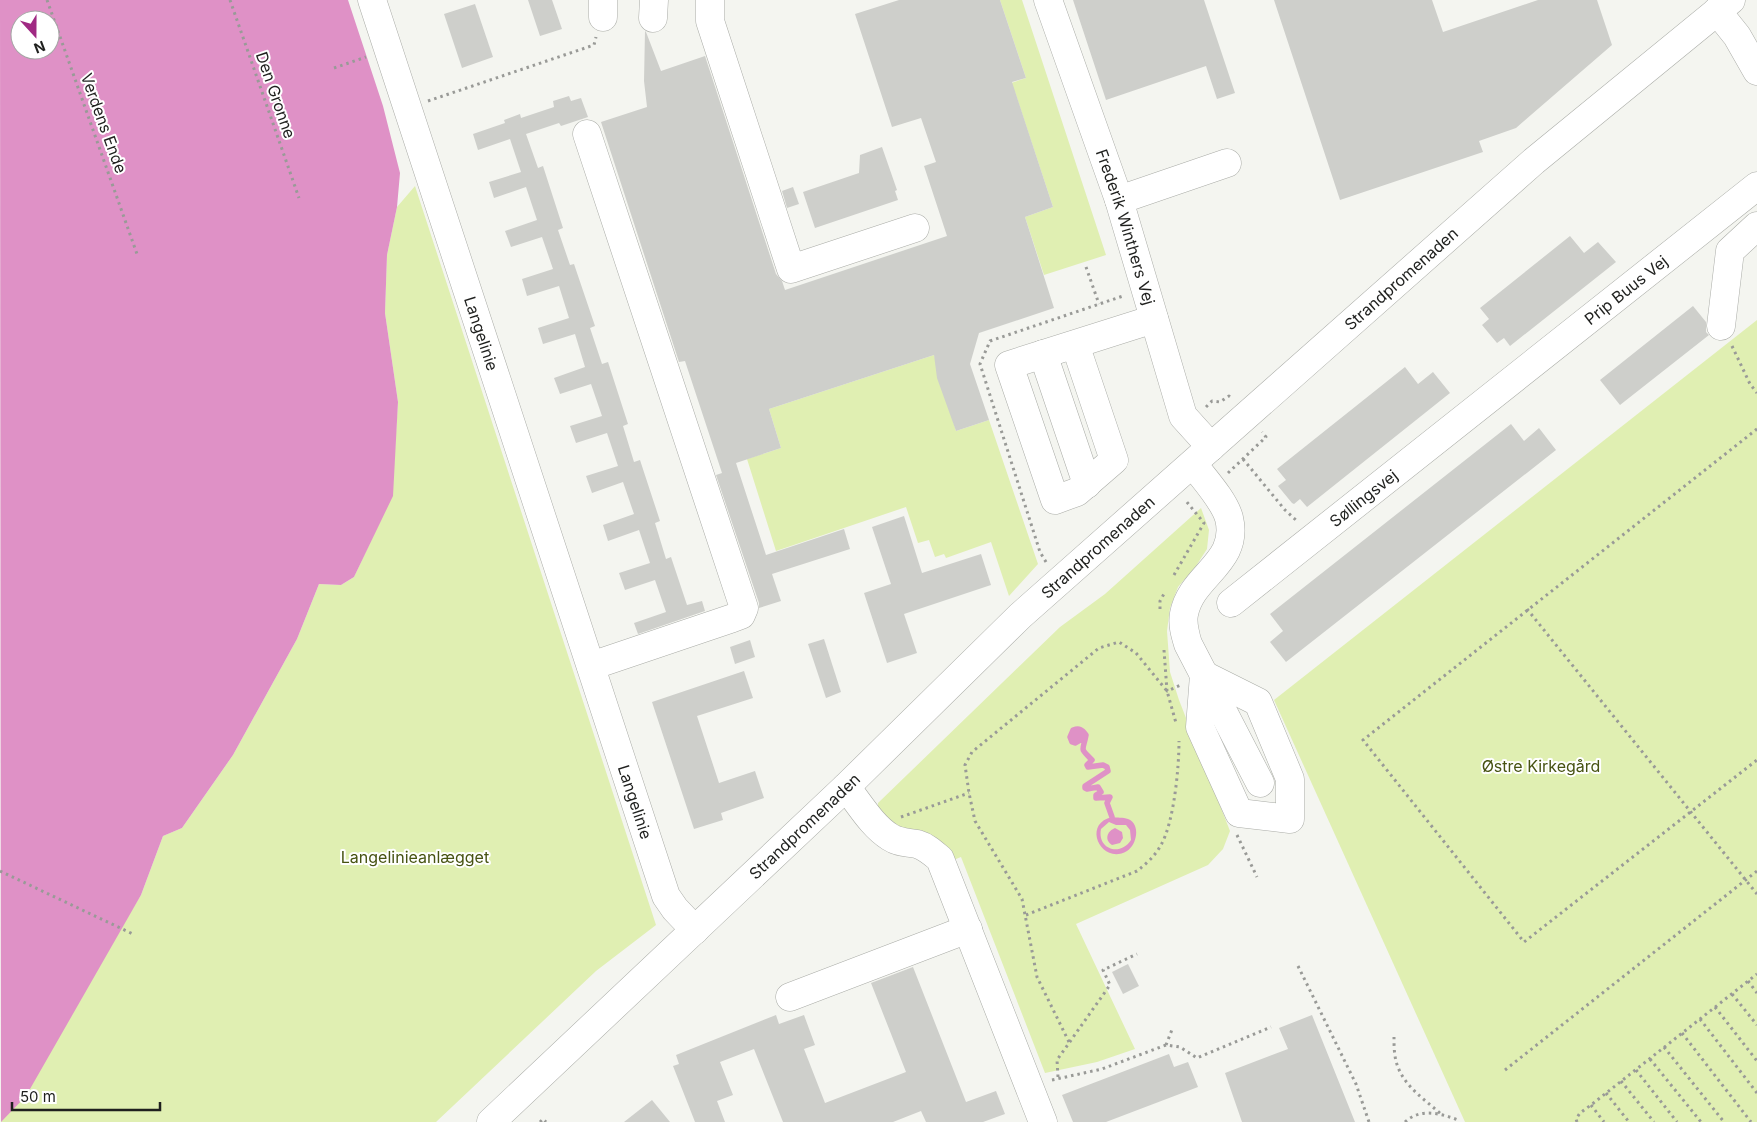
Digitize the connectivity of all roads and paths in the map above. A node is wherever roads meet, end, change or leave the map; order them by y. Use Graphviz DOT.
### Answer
graph roads {
  1 [pos="47,0"];
  2 [pos="230,0"];
  3 [pos="372,0"];
  4 [pos="710,0"];
  5 [pos="1048,0"];
  6 [pos="1724,6"];
  7 [pos="603,9"];
  8 [pos="373,55"];
  9 [pos="334,68"];
  10 [pos="1757,71"];
  11 [pos="408,108"];
  12 [pos="587,134"];
  13 [pos="1228,163"];
  14 [pos="1757,186"];
  15 [pos="299,198"];
  16 [pos="1118,200"];
  17 [pos="1757,226"];
  18 [pos="915,228"];
  19 [pos="137,254"];
  20 [pos="1086,268"];
  21 [pos="1099,304"];
  22 [pos="1154,318"];
  23 [pos="1721,326"];
  24 [pos="1075,344"];
  25 [pos="1043,354"];
  26 [pos="1495,392"];
  27 [pos="1757,393"];
  28 [pos="1757,430"];
  29 [pos="1202,456"];
  30 [pos="1244,459"];
  31 [pos="1087,484"];
  32 [pos="1314,536"];
  33 [pos="1231,603"];
  34 [pos="1528,609"];
  35 [pos="591,666"];
  36 [pos="1204,675"];
  37 [pos="1177,727"];
  38 [pos="1180,736"];
  39 [pos="1757,760"];
  40 [pos="1260,783"];
  41 [pos="846,787"];
  42 [pos="969,793"];
  43 [pos="1691,812"];
  44 [pos="877,826"];
  45 [pos="0,871"];
  46 [pos="1757,871"];
  47 [pos="1746,880"];
  48 [pos="1757,894"];
  49 [pos="1026,916"];
  50 [pos="968,929"];
  51 [pos="694,930"];
  52 [pos="135,935"];
  53 [pos="1137,954"];
  54 [pos="1298,966"];
  55 [pos="1757,974"];
  56 [pos="1748,981"];
  57 [pos="1757,993"];
  58 [pos="1732,994"];
  59 [pos="790,997"];
  60 [pos="1714,1007"];
  61 [pos="1700,1019"];
  62 [pos="1757,1025"];
  63 [pos="1173,1027"];
  64 [pos="1271,1027"];
  65 [pos="1682,1033"];
  66 [pos="1394,1037"];
  67 [pos="1069,1042"];
  68 [pos="1166,1045"];
  69 [pos="1664,1047"];
  70 [pos="1650,1058"];
  71 [pos="1757,1061"];
  72 [pos="1505,1070"];
  73 [pos="1636,1070"];
  74 [pos="1058,1077"];
  75 [pos="1621,1081"];
  76 [pos="1030,1088"];
  77 [pos="1606,1093"];
  78 [pos="1757,1093"];
  79 [pos="1591,1105"];
  80 [pos="1441,1114"];
  81 [pos="491,1122"];
  82 [pos="540,1122"];
  83 [pos="546,1122"];
  84 [pos="1043,1122"];
  85 [pos="1369,1122"];
  86 [pos="1405,1122"];
  87 [pos="1459,1122"];
  88 [pos="1577,1122"];
  89 [pos="1604,1122"];
  90 [pos="1629,1122"];
  91 [pos="1654,1122"];
  92 [pos="1677,1122"];
  93 [pos="1701,1122"];
  94 [pos="1724,1122"];
  95 [pos="1751,1122"];
  1 -- 19 [label="path, Verdens Ende"];
  2 -- 15 [label="path, Den Gronne"];
  3 -- 11 [label="street, Langelinie"];
  4 -- 18 [label="street"];
  5 -- 16 [label="street, Frederik Winthers Vej"];
  6 -- 10 [label="street"];
  6 -- 29 [label="street, Strandpromenaden"];
  7 -- 11 [label="path"];
  8 -- 9 [label="path"];
  11 -- 35 [label="street, Langelinie"];
  12 -- 35 [label="street"];
  13 -- 16 [label="street"];
  14 -- 26 [label="street, Prip Buus Vej"];
  16 -- 22 [label="street, Frederik Winthers Vej"];
  17 -- 23 [label="street"];
  20 -- 21 [label="path"];
  22 -- 24 [label="street"];
  22 -- 29 [label="street, Frederik Winthers Vej"];
  23 -- 27 [label="path"];
  24 -- 25 [label="street"];
  24 -- 31 [label="street"];
  25 -- 31 [label="street"];
  25 -- 31 [label="street"];
  26 -- 32 [label="street, Søllingsvej"];
  28 -- 34 [label="path"];
  29 -- 36 [label="street, Frederik Winthers Vej"];
  29 -- 41 [label="street, Strandpromenaden"];
  30 -- 32 [label="path"];
  32 -- 33 [label="street, Søllingsvej"];
  34 -- 43 [label="path"];
  34 -- 43 [label="path"];
  35 -- 51 [label="street, Langelinie"];
  36 -- 36 [label="street"];
  36 -- 40 [label="street, Frederik Winthers Vej"];
  37 -- 42 [label="path"];
  38 -- 49 [label="path"];
  39 -- 43 [label="path"];
  41 -- 44 [label="street"];
  41 -- 51 [label="street, Strandpromenaden"];
  42 -- 44 [label="path"];
  42 -- 49 [label="path"];
  43 -- 47 [label="path"];
  44 -- 50 [label="street"];
  45 -- 52 [label="path"];
  46 -- 47 [label="path"];
  47 -- 48 [label="path"];
  47 -- 72 [label="path"];
  49 -- 67 [label="path"];
  50 -- 59 [label="street"];
  50 -- 76 [label="street"];
  51 -- 81 [label="street, Strandpromenaden"];
  53 -- 67 [label="path"];
  54 -- 85 [label="path"];
  55 -- 56 [label="path"];
  56 -- 57 [label="path"];
  56 -- 58 [label="path"];
  58 -- 60 [label="path"];
  58 -- 62 [label="path"];
  60 -- 61 [label="path"];
  60 -- 71 [label="path"];
  61 -- 65 [label="path"];
  61 -- 78 [label="path"];
  63 -- 68 [label="path"];
  64 -- 68 [label="path"];
  65 -- 69 [label="path"];
  65 -- 95 [label="path"];
  66 -- 80 [label="path"];
  67 -- 74 [label="path"];
  68 -- 74 [label="path"];
  69 -- 70 [label="path"];
  69 -- 94 [label="path"];
  70 -- 73 [label="path"];
  70 -- 93 [label="path"];
  73 -- 75 [label="path"];
  73 -- 92 [label="path"];
  74 -- 76 [label="path"];
  75 -- 77 [label="path"];
  75 -- 91 [label="path"];
  76 -- 84 [label="street"];
  77 -- 79 [label="path"];
  77 -- 90 [label="path"];
  79 -- 88 [label="path"];
  79 -- 89 [label="path"];
  80 -- 86 [label="path"];
  80 -- 87 [label="path"];
  82 -- 83 [label="path"];
}
